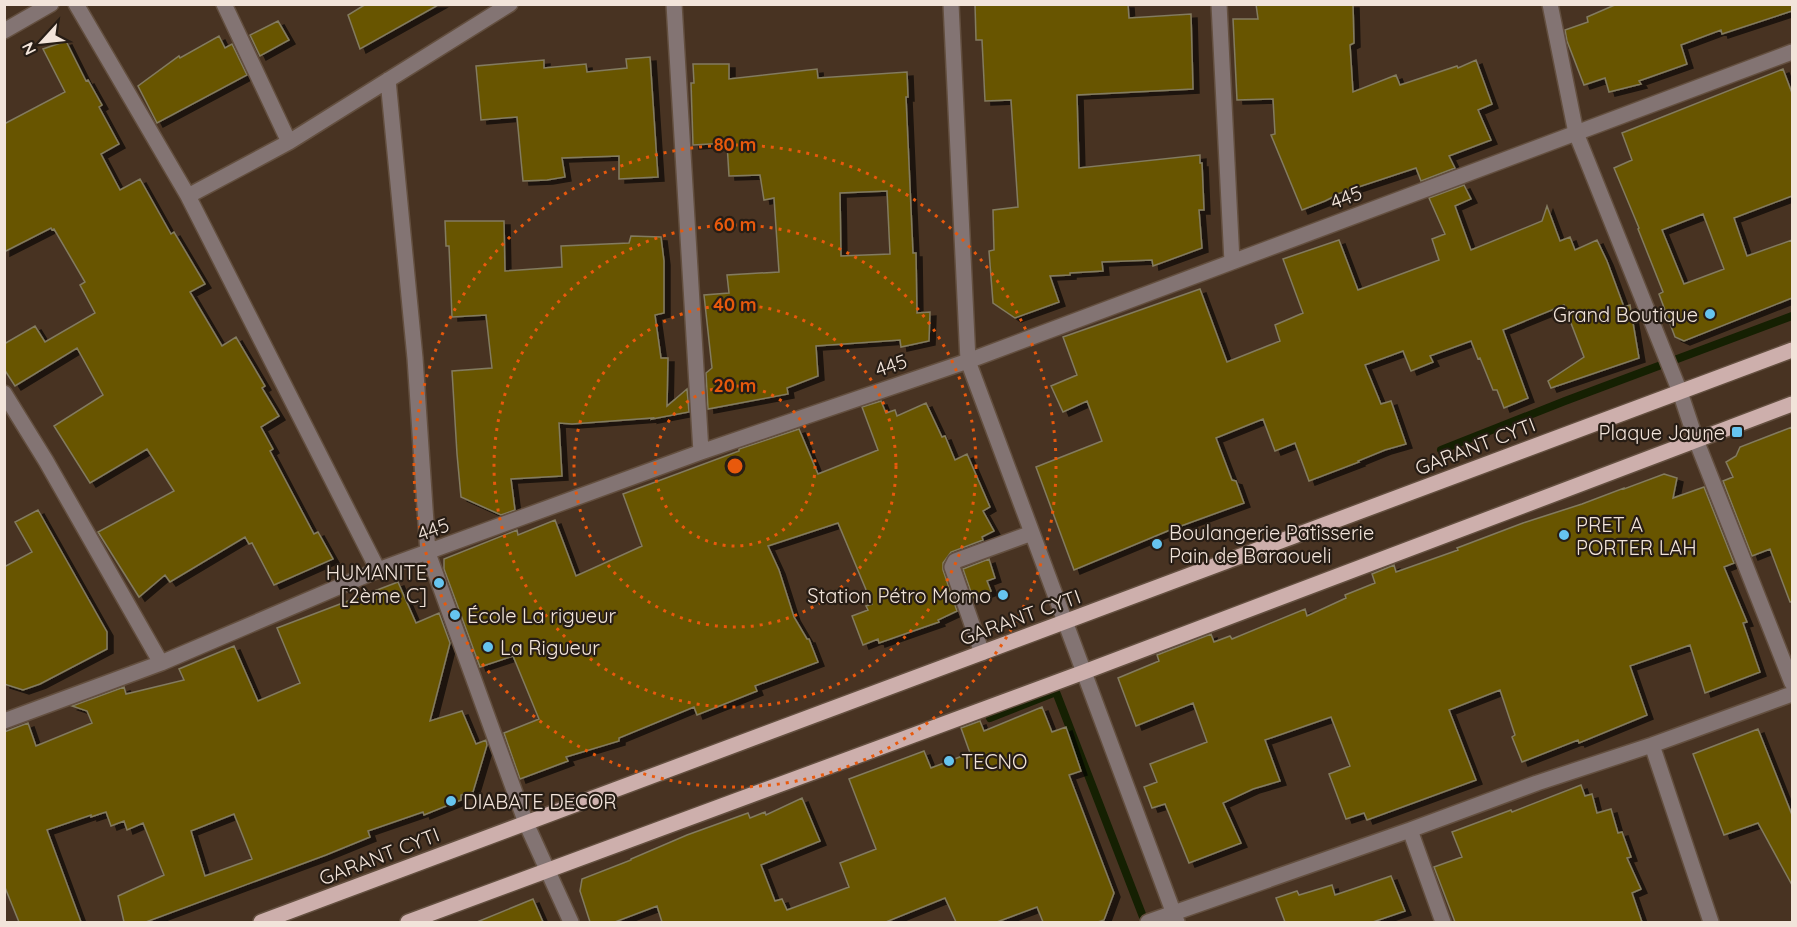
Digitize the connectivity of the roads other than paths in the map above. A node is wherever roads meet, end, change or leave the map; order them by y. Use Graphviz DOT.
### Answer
graph roads {
  1 [pos="51,4"];
  2 [pos="76,4"];
  3 [pos="224,4"];
  4 [pos="510,4"];
  5 [pos="674,4"];
  6 [pos="951,4"];
  7 [pos="1219,4"];
  8 [pos="1550,4"];
  9 [pos="4,31"];
  10 [pos="1792,52"];
  11 [pos="388,80"];
  12 [pos="1576,133"];
  13 [pos="289,142"];
  14 [pos="188,196"];
  15 [pos="1232,262"];
  16 [pos="1792,350"];
  17 [pos="968,361"];
  18 [pos="1680,392"];
  19 [pos="4,393"];
  20 [pos="1792,404"];
  21 [pos="1696,440"];
  22 [pos="700,452"];
  23 [pos="1032,533"];
  24 [pos="428,553"];
  25 [pos="378,570"];
  26 [pos="1065,622"];
  27 [pos="982,653"];
  28 [pos="161,663"];
  29 [pos="1084,672"];
  30 [pos="1792,683"];
  31 [pos="1792,694"];
  32 [pos="4,721"];
  33 [pos="1652,745"];
  34 [pos="526,823"];
  35 [pos="1410,830"];
  36 [pos="548,870"];
  37 [pos="1175,918"];
  38 [pos="261,922"];
  39 [pos="408,922"];
  40 [pos="571,922"];
  41 [pos="1148,922"];
  42 [pos="1443,922"];
  43 [pos="1711,922"];
  1 -- 9 [label="street"];
  2 -- 14 [label="street"];
  3 -- 13 [label="street"];
  4 -- 11 [label="street"];
  5 -- 22 [label="street"];
  6 -- 17 [label="street"];
  7 -- 15 [label="street"];
  8 -- 12 [label="street"];
  10 -- 12 [label="street, 445"];
  11 -- 13 [label="street"];
  11 -- 24 [label="street"];
  12 -- 15 [label="street, 445"];
  12 -- 18 [label="street"];
  13 -- 14 [label="street"];
  14 -- 25 [label="street"];
  15 -- 17 [label="street, 445"];
  16 -- 18 [label="main road, GARANT CYTI"];
  17 -- 22 [label="street, 445"];
  17 -- 23 [label="street"];
  18 -- 21 [label="street"];
  18 -- 26 [label="main road, GARANT CYTI"];
  19 -- 28 [label="street"];
  20 -- 21 [label="main road"];
  21 -- 29 [label="main road"];
  21 -- 30 [label="street"];
  22 -- 24 [label="street, 445"];
  23 -- 26 [label="street"];
  23 -- 27 [label="street"];
  24 -- 25 [label="street, 445"];
  24 -- 34 [label="street"];
  25 -- 28 [label="street, 445"];
  26 -- 27 [label="main road, GARANT CYTI"];
  26 -- 29 [label="street"];
  27 -- 34 [label="main road, GARANT CYTI"];
  28 -- 32 [label="street, 445"];
  29 -- 36 [label="main road"];
  29 -- 37 [label="street"];
  31 -- 33 [label="street"];
  33 -- 35 [label="street"];
  33 -- 43 [label="street"];
  34 -- 36 [label="street"];
  34 -- 38 [label="main road, GARANT CYTI"];
  35 -- 37 [label="street"];
  35 -- 42 [label="street"];
  36 -- 39 [label="main road"];
  36 -- 40 [label="street"];
  37 -- 41 [label="street"];
}
